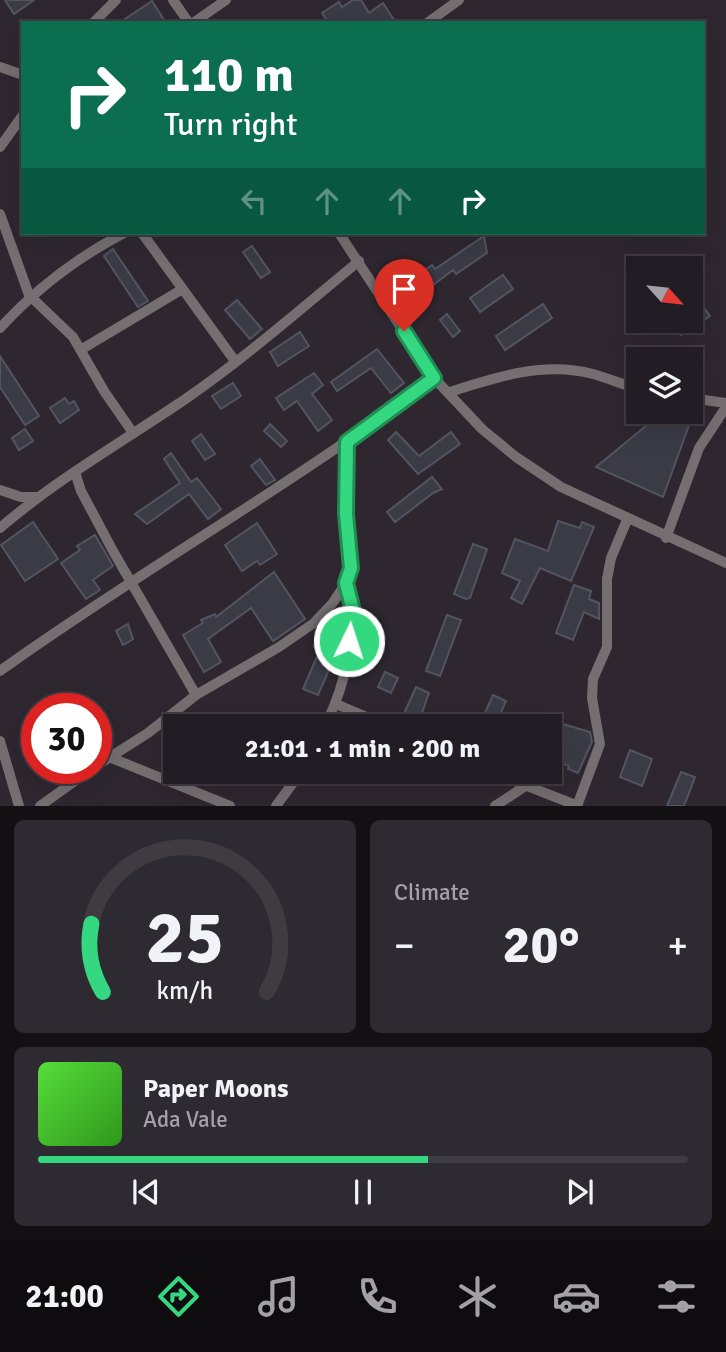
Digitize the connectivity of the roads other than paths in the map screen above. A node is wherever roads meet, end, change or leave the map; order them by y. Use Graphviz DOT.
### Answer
graph roads {
  1 [pos="116,0"];
  2 [pos="173,0"];
  3 [pos="226,0"];
  4 [pos="459,0"];
  5 [pos="95,21"];
  6 [pos="189,21"];
  7 [pos="194,21"];
  8 [pos="430,21"];
  9 [pos="0,66"];
  10 [pos="21,74"];
  11 [pos="21,118"];
  12 [pos="0,147"];
  13 [pos="0,214"];
  14 [pos="120,235"];
  15 [pos="143,235"];
  16 [pos="340,235"];
  17 [pos="359,261"];
  18 [pos="181,290"];
  19 [pos="30,295"];
  20 [pos="0,328"];
  21 [pos="82,349"];
  22 [pos="235,361"];
  23 [pos="434,378"];
  24 [pos="626,385"];
  25 [pos="450,392"];
  26 [pos="703,400"];
  27 [pos="726,405"];
  28 [pos="133,433"];
  29 [pos="347,442"];
  30 [pos="75,472"];
  31 [pos="0,490"];
  32 [pos="39,497"];
  33 [pos="627,520"];
  34 [pos="0,528"];
  35 [pos="666,538"];
  36 [pos="726,563"];
  37 [pos="131,582"];
  38 [pos="346,583"];
  39 [pos="0,671"];
  40 [pos="196,695"];
  41 [pos="337,704"];
  42 [pos="332,714"];
  43 [pos="360,714"];
  44 [pos="0,741"];
  45 [pos="112,755"];
  46 [pos="112,758"];
  47 [pos="2,766"];
  48 [pos="71,784"];
  49 [pos="292,784"];
  50 [pos="527,785"];
  51 [pos="19,806"];
  52 [pos="40,806"];
  53 [pos="230,806"];
  54 [pos="276,806"];
  55 [pos="495,806"];
  56 [pos="578,806"];
  1 -- 5 [label="street"];
  2 -- 6 [label="street"];
  3 -- 7 [label="street"];
  4 -- 8 [label="street"];
  9 -- 10 [label="street"];
  11 -- 12 [label="street"];
  13 -- 19 [label="street"];
  14 -- 19 [label="street"];
  15 -- 18 [label="street"];
  16 -- 17 [label="street"];
  17 -- 22 [label="street"];
  17 -- 23 [label="street"];
  18 -- 21 [label="street"];
  18 -- 22 [label="street"];
  19 -- 20 [label="street"];
  19 -- 21 [label="street"];
  21 -- 28 [label="street"];
  22 -- 28 [label="street"];
  23 -- 25 [label="street"];
  23 -- 29 [label="street"];
  24 -- 25 [label="street"];
  25 -- 33 [label="street"];
  26 -- 27 [label="street"];
  27 -- 35 [label="street"];
  28 -- 30 [label="street"];
  29 -- 37 [label="street"];
  29 -- 38 [label="street"];
  30 -- 32 [label="street"];
  30 -- 37 [label="street"];
  31 -- 32 [label="street"];
  32 -- 34 [label="street"];
  33 -- 35 [label="street"];
  33 -- 56 [label="street"];
  35 -- 36 [label="street"];
  37 -- 39 [label="street"];
  37 -- 40 [label="street"];
  38 -- 40 [label="street"];
  38 -- 41 [label="street"];
  40 -- 45 [label="street"];
  41 -- 42 [label="street"];
  41 -- 43 [label="street"];
  44 -- 47 [label="street"];
  46 -- 53 [label="street"];
  47 -- 51 [label="street"];
  48 -- 52 [label="street"];
  49 -- 54 [label="street"];
  50 -- 55 [label="street"];
  50 -- 56 [label="street"];
}
